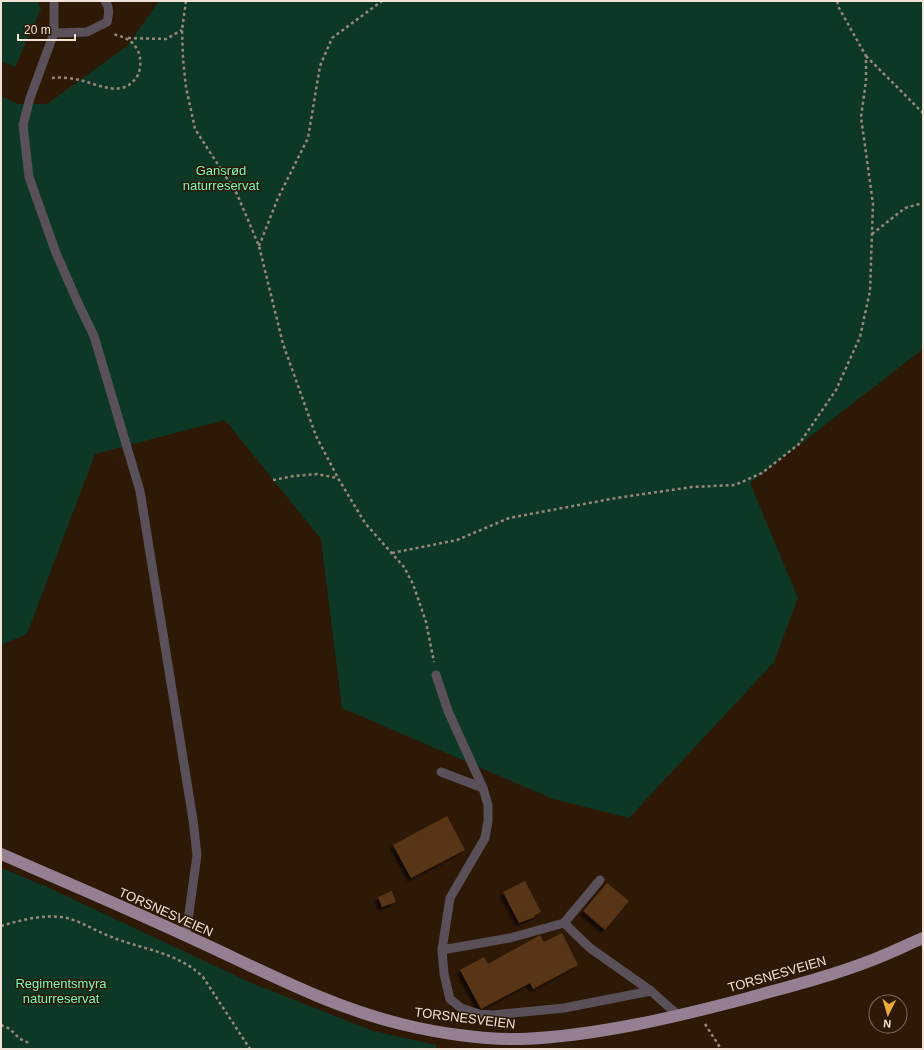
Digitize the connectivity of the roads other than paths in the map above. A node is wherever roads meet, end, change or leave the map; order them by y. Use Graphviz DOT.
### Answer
graph roads {
  1 [pos="54,1"];
  2 [pos="105,1"];
  3 [pos="54,33"];
  4 [pos="436,675"];
  5 [pos="441,772"];
  6 [pos="483,788"];
  7 [pos="1,854"];
  8 [pos="600,880"];
  9 [pos="564,922"];
  10 [pos="186,935"];
  11 [pos="923,938"];
  12 [pos="442,950"];
  13 [pos="651,991"];
  14 [pos="678,1016"];
  1 -- 3 [label="lane"];
  2 -- 3 [label="lane"];
  3 -- 10 [label="lane"];
  4 -- 6 [label="lane"];
  5 -- 6 [label="lane"];
  6 -- 12 [label="lane"];
  7 -- 10 [label="main road, TORSNESVEIEN"];
  8 -- 9 [label="lane"];
  9 -- 12 [label="lane"];
  9 -- 13 [label="lane"];
  10 -- 14 [label="main road, TORSNESVEIEN"];
  11 -- 14 [label="main road, TORSNESVEIEN"];
  12 -- 13 [label="lane"];
  13 -- 14 [label="lane"];
}
